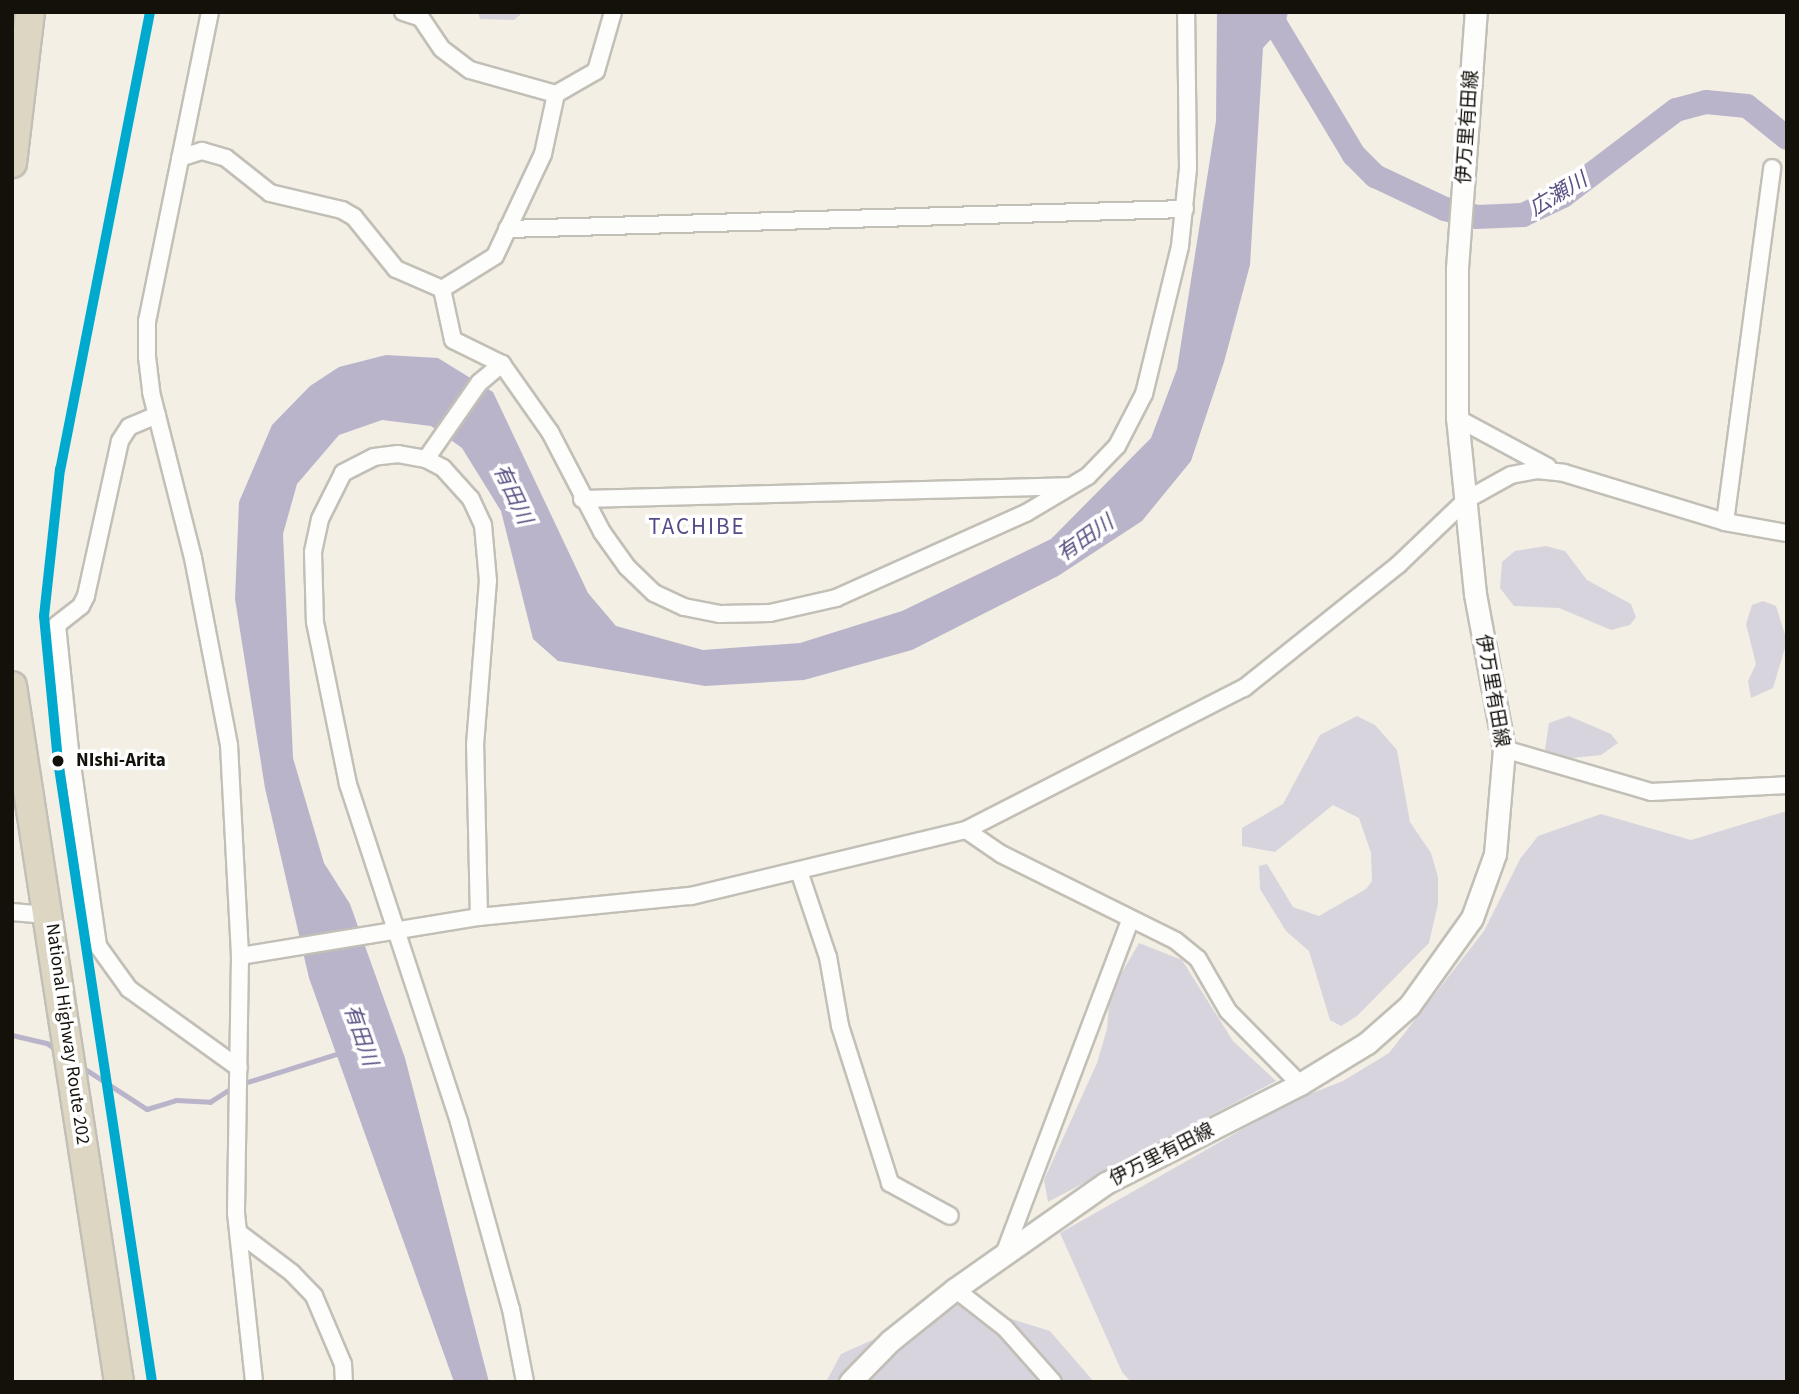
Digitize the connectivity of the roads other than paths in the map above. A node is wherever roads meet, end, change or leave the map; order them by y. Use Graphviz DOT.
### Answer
graph roads {
  1 [pos="30,12"];
  2 [pos="209,12"];
  3 [pos="403,12"];
  4 [pos="613,12"];
  5 [pos="1186,12"];
  6 [pos="1476,12"];
  7 [pos="556,94"];
  8 [pos="180,158"];
  9 [pos="12,163"];
  10 [pos="1772,168"];
  11 [pos="1185,209"];
  12 [pos="507,229"];
  13 [pos="442,289"];
  14 [pos="502,364"];
  15 [pos="157,415"];
  16 [pos="1457,418"];
  17 [pos="426,459"];
  18 [pos="1564,473"];
  19 [pos="1072,486"];
  20 [pos="582,499"];
  21 [pos="1466,500"];
  22 [pos="1725,522"];
  23 [pos="1787,533"];
  24 [pos="12,686"];
  25 [pos="1504,749"];
  26 [pos="1787,785"];
  27 [pos="966,830"];
  28 [pos="799,871"];
  29 [pos="12,912"];
  30 [pos="50,915"];
  31 [pos="480,917"];
  32 [pos="1130,921"];
  33 [pos="392,930"];
  34 [pos="240,956"];
  35 [pos="239,1068"];
  36 [pos="1300,1084"];
  37 [pos="950,1216"];
  38 [pos="239,1233"];
  39 [pos="1006,1249"];
  40 [pos="955,1289"];
  41 [pos="119,1382"];
  42 [pos="254,1382"];
  43 [pos="344,1382"];
  44 [pos="525,1382"];
  45 [pos="850,1382"];
  46 [pos="1052,1382"];
  1 -- 9 [label="highway"];
  2 -- 8 [label="street"];
  3 -- 7 [label="street"];
  4 -- 7 [label="street"];
  5 -- 11 [label="street"];
  6 -- 16 [label="main road, 伊万里有田線"];
  7 -- 12 [label="street"];
  8 -- 13 [label="street"];
  8 -- 15 [label="street"];
  10 -- 22 [label="street"];
  11 -- 12 [label="street"];
  11 -- 19 [label="street"];
  12 -- 13 [label="street"];
  13 -- 14 [label="street"];
  14 -- 17 [label="street"];
  14 -- 20 [label="street"];
  15 -- 34 [label="street"];
  15 -- 35 [label="street"];
  16 -- 18 [label="street"];
  16 -- 21 [label="main road, 伊万里有田線"];
  17 -- 31 [label="street"];
  17 -- 33 [label="street"];
  18 -- 21 [label="street"];
  18 -- 22 [label="street"];
  19 -- 20 [label="street"];
  19 -- 20 [label="street"];
  21 -- 25 [label="main road, 伊万里有田線"];
  21 -- 27 [label="street"];
  22 -- 23 [label="street"];
  24 -- 30 [label="highway, National Highway Route 202"];
  25 -- 26 [label="street"];
  25 -- 36 [label="main road, 伊万里有田線"];
  27 -- 28 [label="street"];
  27 -- 32 [label="street"];
  28 -- 31 [label="street"];
  28 -- 37 [label="street"];
  29 -- 30 [label="street"];
  30 -- 41 [label="highway, National Highway Route 202"];
  31 -- 33 [label="street"];
  32 -- 36 [label="street"];
  32 -- 39 [label="street"];
  33 -- 34 [label="street"];
  33 -- 44 [label="street"];
  34 -- 35 [label="street"];
  35 -- 38 [label="street"];
  36 -- 39 [label="main road, 伊万里有田線"];
  38 -- 42 [label="street"];
  38 -- 43 [label="street"];
  39 -- 40 [label="main road, 伊万里有田線"];
  40 -- 45 [label="main road, 伊万里有田線"];
  40 -- 46 [label="street"];
}
